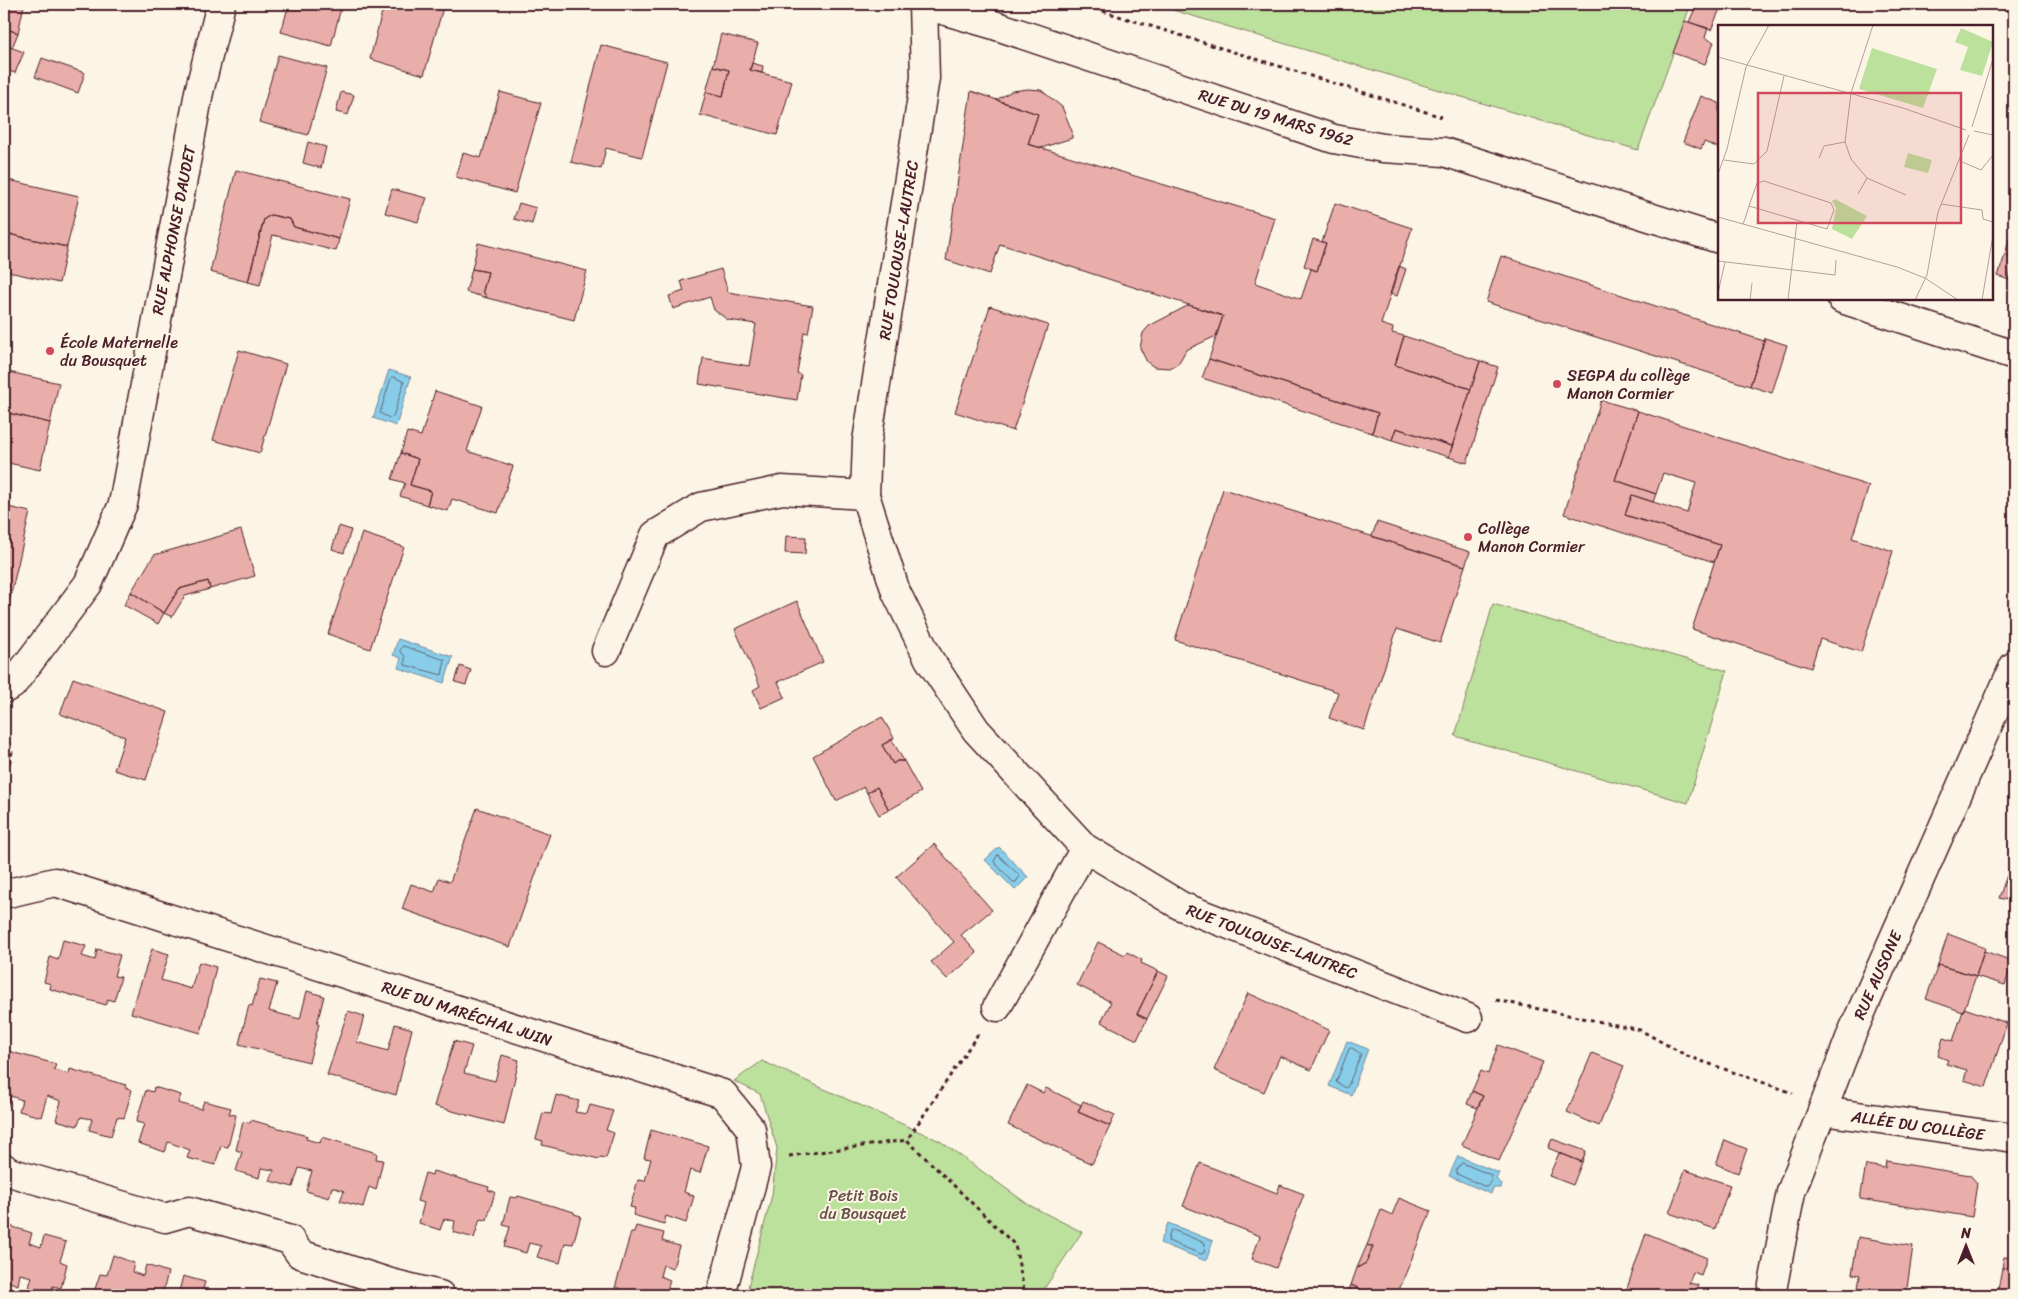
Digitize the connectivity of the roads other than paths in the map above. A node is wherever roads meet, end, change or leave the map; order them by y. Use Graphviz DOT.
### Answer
graph roads {
  1 [pos="220,4"];
  2 [pos="922,4"];
  3 [pos="1718,239"];
  4 [pos="1845,300"];
  5 [pos="2014,355"];
  6 [pos="865,495"];
  7 [pos="606,651"];
  8 [pos="2013,674"];
  9 [pos="4,689"];
  10 [pos="1085,848"];
  11 [pos="4,894"];
  12 [pos="997,1007"];
  13 [pos="1468,1018"];
  14 [pos="1823,1108"];
  15 [pos="2014,1138"];
  16 [pos="4,1168"];
  17 [pos="390,1289"];
  18 [pos="440,1295"];
  19 [pos="721,1295"];
  20 [pos="1771,1295"];
  1 -- 9 [label="street, RUE ALPHONSE DAUDET"];
  2 -- 3 [label="street, RUE DU 19 MARS 1962"];
  2 -- 6 [label="street, RUE TOULOUSE-LAUTREC"];
  4 -- 5 [label="street"];
  6 -- 7 [label="street"];
  6 -- 10 [label="street, RUE TOULOUSE-LAUTREC"];
  8 -- 14 [label="street, RUE AUSONE"];
  10 -- 12 [label="street"];
  10 -- 13 [label="street, RUE TOULOUSE-LAUTREC"];
  11 -- 19 [label="street, RUE DU MARÉCHAL JUIN"];
  14 -- 15 [label="street, ALLÉE DU COLLÈGE"];
  14 -- 20 [label="street, RUE AUSONE"];
  16 -- 17 [label="street"];
  17 -- 18 [label="street"];
}
